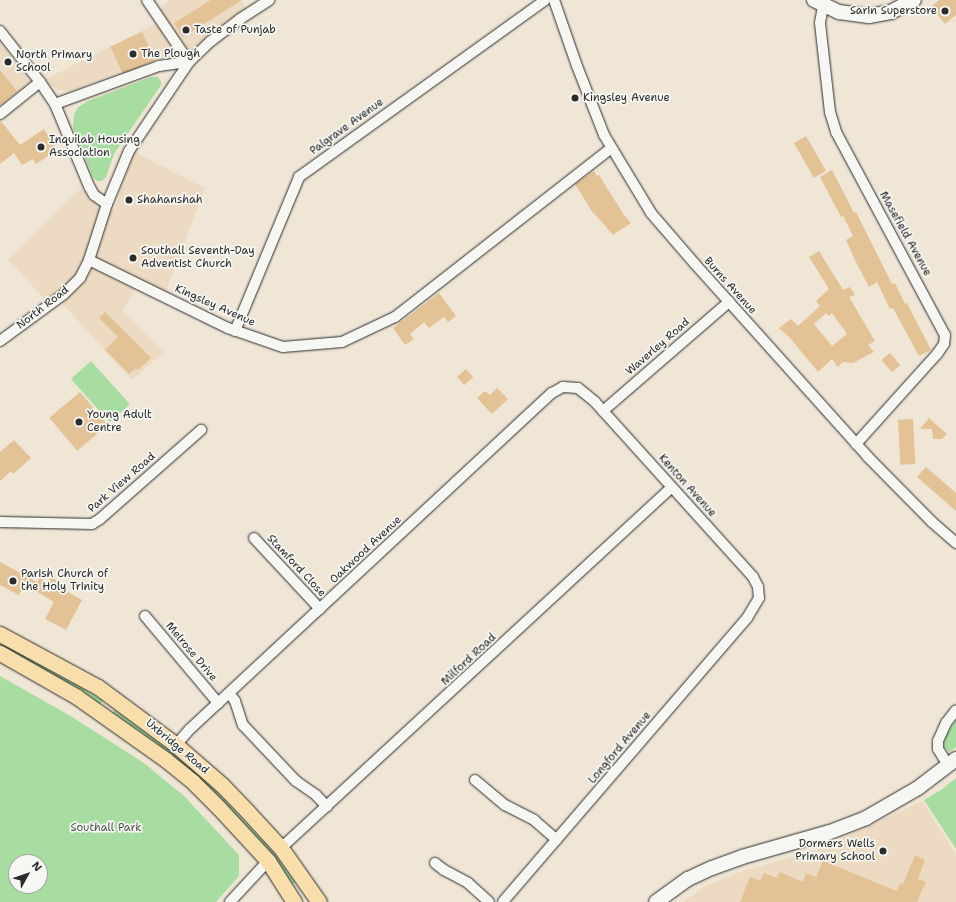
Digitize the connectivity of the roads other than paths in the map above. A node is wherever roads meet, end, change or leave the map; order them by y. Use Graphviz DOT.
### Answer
graph roads {
  1 [pos="147,0"];
  2 [pos="269,0"];
  3 [pos="545,0"];
  4 [pos="554,0"];
  5 [pos="914,0"];
  6 [pos="818,3"];
  7 [pos="0,31"];
  8 [pos="189,62"];
  9 [pos="40,82"];
  10 [pos="55,104"];
  11 [pos="0,114"];
  12 [pos="610,148"];
  13 [pos="106,204"];
  14 [pos="89,260"];
  15 [pos="729,302"];
  16 [pos="235,331"];
  17 [pos="0,341"];
  18 [pos="578,388"];
  19 [pos="603,411"];
  20 [pos="201,430"];
  21 [pos="856,444"];
  22 [pos="672,487"];
  23 [pos="0,522"];
  24 [pos="254,538"];
  25 [pos="956,543"];
  26 [pos="320,609"];
  27 [pos="754,610"];
  28 [pos="145,616"];
  29 [pos="0,634"];
  30 [pos="0,653"];
  31 [pos="229,693"];
  32 [pos="114,698"];
  33 [pos="218,703"];
  34 [pos="956,710"];
  35 [pos="102,715"];
  36 [pos="176,745"];
  37 [pos="952,762"];
  38 [pos="475,780"];
  39 [pos="327,807"];
  40 [pos="557,840"];
  41 [pos="281,848"];
  42 [pos="268,861"];
  43 [pos="435,863"];
  44 [pos="230,902"];
  45 [pos="294,902"];
  46 [pos="319,902"];
  47 [pos="489,902"];
  48 [pos="503,902"];
  49 [pos="656,902"];
  1 -- 8 [label="street"];
  2 -- 8 [label="street, North Road"];
  3 -- 16 [label="street, Palgrave Avenue"];
  4 -- 12 [label="street, Burns Avenue"];
  5 -- 6 [label="street"];
  6 -- 21 [label="street, Masefield Avenue"];
  7 -- 9 [label="street"];
  8 -- 10 [label="street"];
  8 -- 13 [label="street, North Road"];
  9 -- 10 [label="street"];
  9 -- 11 [label="street"];
  10 -- 13 [label="street"];
  12 -- 15 [label="street, Burns Avenue"];
  12 -- 16 [label="street, Kingsley Avenue"];
  13 -- 14 [label="street, North Road"];
  14 -- 16 [label="street, Kingsley Avenue"];
  14 -- 17 [label="street, North Road"];
  15 -- 19 [label="street, Waverley Road"];
  15 -- 21 [label="street, Burns Avenue"];
  18 -- 19 [label="street, Kenton Avenue"];
  18 -- 26 [label="street, Oakwood Avenue"];
  19 -- 22 [label="street, Kenton Avenue"];
  20 -- 23 [label="street, Park View Road"];
  21 -- 25 [label="street, Burns Avenue"];
  22 -- 27 [label="street, Kenton Avenue"];
  22 -- 39 [label="street, Milford Road"];
  24 -- 26 [label="street, Stamford Close"];
  26 -- 31 [label="street, Oakwood Avenue"];
  27 -- 40 [label="street, Longford Avenue"];
  28 -- 33 [label="street, Melrose Drive"];
  29 -- 32 [label="main road, Uxbridge Road"];
  30 -- 35 [label="main road, Uxbridge Road"];
  31 -- 33 [label="street, Oakwood Avenue"];
  31 -- 39 [label="street"];
  32 -- 35 [label="main road"];
  32 -- 36 [label="main road, Uxbridge Road"];
  33 -- 36 [label="street, Oakwood Avenue"];
  34 -- 37 [label="street"];
  35 -- 42 [label="main road, Uxbridge Road"];
  36 -- 41 [label="main road, Uxbridge Road"];
  37 -- 49 [label="street"];
  38 -- 40 [label="street"];
  39 -- 41 [label="street, Milford Road"];
  40 -- 48 [label="street, Longford Avenue"];
  41 -- 46 [label="main road, Uxbridge Road"];
  42 -- 44 [label="street"];
  42 -- 45 [label="main road, Uxbridge Road"];
  43 -- 47 [label="street"];
}
